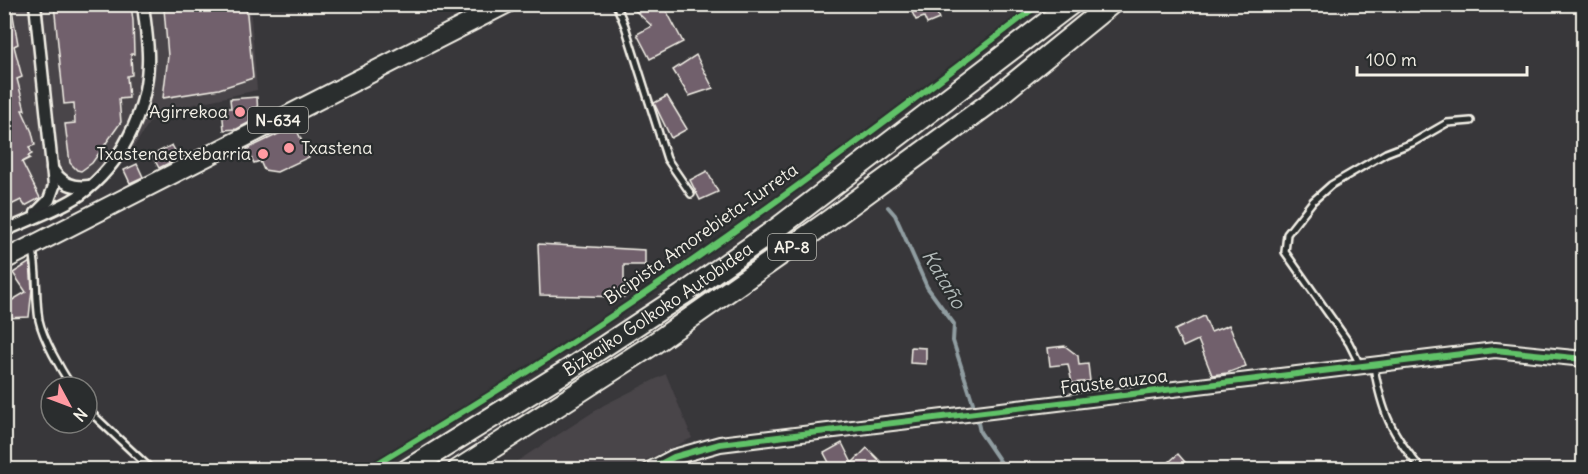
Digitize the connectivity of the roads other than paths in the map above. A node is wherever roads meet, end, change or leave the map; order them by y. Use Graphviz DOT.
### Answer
graph roads {
  1 [pos="35,4"];
  2 [pos="143,4"];
  3 [pos="506,4"];
  4 [pos="616,4"];
  5 [pos="1071,4"];
  6 [pos="1111,4"];
  7 [pos="1471,121"];
  8 [pos="52,169"];
  9 [pos="90,186"];
  10 [pos="692,194"];
  11 [pos="29,219"];
  12 [pos="4,231"];
  13 [pos="50,236"];
  14 [pos="32,245"];
  15 [pos="4,258"];
  16 [pos="1584,358"];
  17 [pos="1367,365"];
  18 [pos="64,375"];
  19 [pos="99,420"];
  20 [pos="666,466"];
  21 [pos="152,470"];
  22 [pos="407,470"];
  23 [pos="458,470"];
  24 [pos="649,470"];
  25 [pos="1422,470"];
  1 -- 8 [label="street"];
  2 -- 9 [label="street"];
  3 -- 13 [label="highway, N-634"];
  4 -- 10 [label="lane"];
  5 -- 22 [label="highway, Bizkaiko Golkoko Autobidea / AP-8"];
  6 -- 23 [label="highway, Bizkaiko Golkoko Autobidea / AP-8"];
  7 -- 17 [label="lane"];
  8 -- 9 [label="street"];
  8 -- 11 [label="street"];
  9 -- 11 [label="street"];
  11 -- 12 [label="street"];
  13 -- 14 [label="highway, N-634"];
  13 -- 15 [label="highway, N-634"];
  14 -- 15 [label="highway, N-634"];
  14 -- 18 [label="lane"];
  16 -- 17 [label="street, Fauste auzoa"];
  17 -- 20 [label="street, Fauste auzoa"];
  17 -- 25 [label="lane"];
  19 -- 21 [label="lane"];
  20 -- 24 [label="street, Fauste auzoa"];
}
